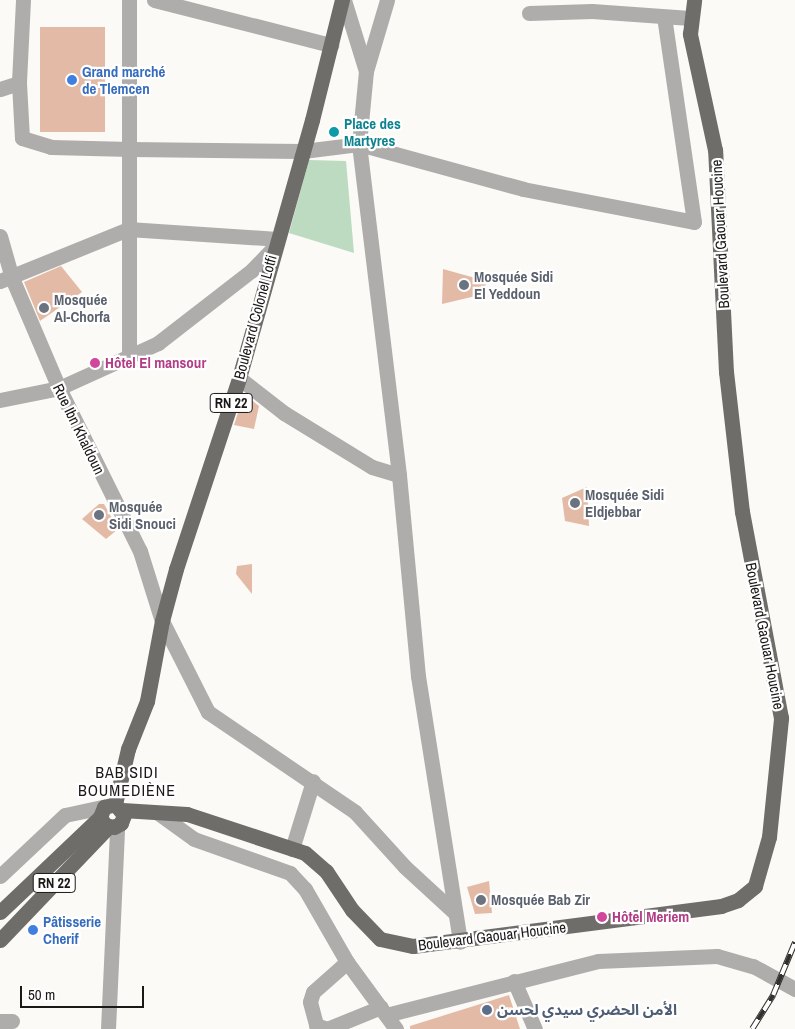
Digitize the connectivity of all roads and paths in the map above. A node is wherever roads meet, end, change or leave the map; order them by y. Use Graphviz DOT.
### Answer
graph roads {
  1 [pos="23,0"];
  2 [pos="129,0"];
  3 [pos="154,0"];
  4 [pos="343,0"];
  5 [pos="387,0"];
  6 [pos="694,0"];
  7 [pos="528,14"];
  8 [pos="664,17"];
  9 [pos="690,18"];
  10 [pos="331,45"];
  11 [pos="366,71"];
  12 [pos="19,83"];
  13 [pos="0,89"];
  14 [pos="359,144"];
  15 [pos="130,149"];
  16 [pos="303,151"];
  17 [pos="128,229"];
  18 [pos="0,236"];
  19 [pos="276,243"];
  20 [pos="6,280"];
  21 [pos="129,356"];
  22 [pos="239,378"];
  23 [pos="59,388"];
  24 [pos="0,400"];
  25 [pos="399,475"];
  26 [pos="162,621"];
  27 [pos="313,781"];
  28 [pos="158,813"];
  29 [pos="111,815"];
  30 [pos="292,849"];
  31 [pos="0,876"];
  32 [pos="0,912"];
  33 [pos="455,913"];
  34 [pos="0,940"];
  35 [pos="460,942"];
  36 [pos="347,962"];
  37 [pos="514,981"];
  38 [pos="795,989"];
  39 [pos="383,1011"];
  40 [pos="108,1029"];
  41 [pos="396,1029"];
  42 [pos="535,1029"];
  1 -- 12 [label="street"];
  2 -- 15 [label="street"];
  3 -- 10 [label="street"];
  4 -- 10 [label="main road, Boulevard Colonel Lotfi / RN 22"];
  4 -- 11 [label="street"];
  5 -- 11 [label="street"];
  6 -- 9 [label="main road, Boulevard Gaouar Houcine"];
  7 -- 8 [label="street"];
  8 -- 9 [label="street"];
  8 -- 14 [label="street"];
  9 -- 35 [label="main road, Boulevard Gaouar Houcine"];
  10 -- 16 [label="main road, Boulevard Colonel Lotfi / RN 22"];
  11 -- 14 [label="street"];
  12 -- 13 [label="street"];
  12 -- 15 [label="street"];
  14 -- 16 [label="street"];
  14 -- 25 [label="street"];
  15 -- 16 [label="street"];
  15 -- 17 [label="street"];
  16 -- 19 [label="main road, Boulevard Colonel Lotfi / RN 22"];
  17 -- 19 [label="street"];
  17 -- 20 [label="street"];
  17 -- 21 [label="street"];
  18 -- 20 [label="street, Rue Ibn Khaldoun"];
  19 -- 21 [label="street"];
  19 -- 22 [label="main road, Boulevard Colonel Lotfi / RN 22"];
  20 -- 23 [label="street, Rue Ibn Khaldoun"];
  21 -- 23 [label="street"];
  22 -- 25 [label="street"];
  22 -- 26 [label="main road, Boulevard Colonel Lotfi / RN 22"];
  23 -- 24 [label="street"];
  23 -- 26 [label="street, Rue Ibn Khaldoun"];
  25 -- 33 [label="street"];
  26 -- 27 [label="street, Rue Ibn Khaldoun"];
  26 -- 29 [label="main road, Boulevard Colonel Lotfi / RN 22"];
  27 -- 30 [label="street"];
  27 -- 33 [label="street, Rue Ibn Khaldoun"];
  28 -- 29 [label="main road, Boulevard Gaouar Houcine"];
  28 -- 30 [label="main road, Boulevard Gaouar Houcine"];
  28 -- 36 [label="street"];
  29 -- 31 [label="street"];
  29 -- 32 [label="main road, RN 22"];
  29 -- 34 [label="main road, RN 22"];
  29 -- 40 [label="street"];
  30 -- 35 [label="main road, Boulevard Gaouar Houcine"];
  33 -- 35 [label="street"];
  36 -- 39 [label="street"];
  36 -- 39 [label="street"];
  37 -- 38 [label="street"];
  37 -- 39 [label="street"];
  37 -- 42 [label="street"];
  39 -- 41 [label="street"];
}
